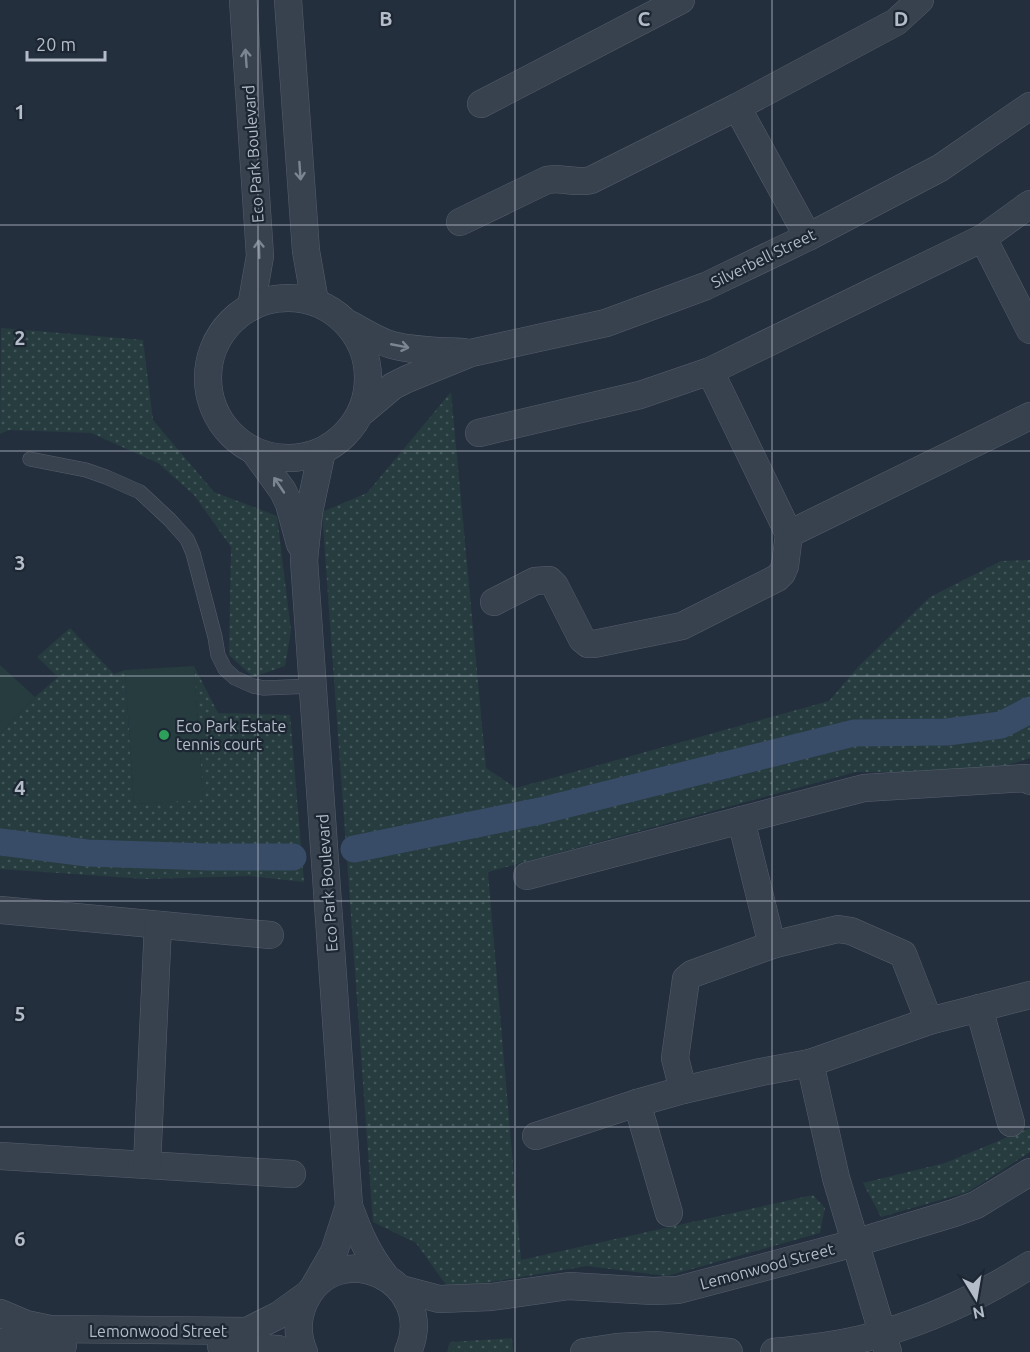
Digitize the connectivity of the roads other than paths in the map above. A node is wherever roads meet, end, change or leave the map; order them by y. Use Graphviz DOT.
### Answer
graph roads {
  1 [pos="243,0"];
  2 [pos="288,0"];
  3 [pos="681,0"];
  4 [pos="920,0"];
  5 [pos="481,104"];
  6 [pos="1030,106"];
  7 [pos="737,107"];
  8 [pos="1030,204"];
  9 [pos="460,222"];
  10 [pos="808,237"];
  11 [pos="983,238"];
  12 [pos="315,302"];
  13 [pos="251,307"];
  14 [pos="347,323"];
  15 [pos="1030,330"];
  16 [pos="471,353"];
  17 [pos="710,371"];
  18 [pos="362,412"];
  19 [pos="1030,416"];
  20 [pos="479,433"];
  21 [pos="255,451"];
  22 [pos="322,451"];
  23 [pos="30,459"];
  24 [pos="789,534"];
  25 [pos="304,560"];
  26 [pos="494,602"];
  27 [pos="313,686"];
  28 [pos="1030,780"];
  29 [pos="741,820"];
  30 [pos="527,876"];
  31 [pos="0,910"];
  32 [pos="158,925"];
  33 [pos="270,935"];
  34 [pos="772,945"];
  35 [pos="1030,995"];
  36 [pos="979,1008"];
  37 [pos="929,1021"];
  38 [pos="810,1063"];
  39 [pos="683,1090"];
  40 [pos="638,1103"];
  41 [pos="1011,1123"];
  42 [pos="536,1136"];
  43 [pos="0,1156"];
  44 [pos="147,1165"];
  45 [pos="1030,1172"];
  46 [pos="292,1174"];
  47 [pos="349,1206"];
  48 [pos="669,1213"];
  49 [pos="855,1243"];
  50 [pos="1030,1265"];
  51 [pos="393,1282"];
  52 [pos="311,1290"];
  53 [pos="491,1297"];
  54 [pos="0,1313"];
  55 [pos="0,1342"];
  56 [pos="885,1343"];
  57 [pos="411,1346"];
  58 [pos="285,1352"];
  59 [pos="304,1352"];
  60 [pos="584,1352"];
  61 [pos="729,1352"];
  62 [pos="774,1352"];
  13 -- 1 [label="street, Eco Park Boulevard, one-way"];
  2 -- 12 [label="street, one-way"];
  3 -- 5 [label="street"];
  4 -- 7 [label="street"];
  6 -- 10 [label="street, Silverbell Street"];
  7 -- 9 [label="street"];
  7 -- 10 [label="street"];
  8 -- 11 [label="street"];
  10 -- 16 [label="street, Silverbell Street"];
  11 -- 15 [label="street"];
  11 -- 17 [label="street"];
  12 -- 13 [label="street"];
  12 -- 14 [label="street"];
  13 -- 21 [label="street"];
  14 -- 16 [label="street, Silverbell Street, one-way"];
  14 -- 18 [label="street"];
  16 -- 18 [label="street, Silverbell Street"];
  17 -- 20 [label="street"];
  17 -- 24 [label="street"];
  18 -- 22 [label="street"];
  19 -- 24 [label="street"];
  21 -- 22 [label="street"];
  25 -- 21 [label="street, Eco Park Boulevard, one-way"];
  22 -- 25 [label="street, Eco Park Boulevard"];
  23 -- 27 [label="lane"];
  24 -- 26 [label="street"];
  25 -- 27 [label="street, Eco Park Boulevard"];
  27 -- 47 [label="street, Eco Park Boulevard"];
  28 -- 29 [label="street"];
  29 -- 30 [label="street"];
  29 -- 34 [label="street"];
  31 -- 32 [label="street"];
  32 -- 33 [label="street"];
  32 -- 44 [label="street"];
  34 -- 37 [label="street"];
  34 -- 39 [label="street"];
  35 -- 36 [label="street"];
  36 -- 37 [label="street"];
  36 -- 41 [label="street"];
  37 -- 38 [label="street"];
  38 -- 39 [label="street"];
  38 -- 49 [label="street"];
  39 -- 40 [label="street"];
  40 -- 42 [label="street"];
  40 -- 48 [label="street"];
  43 -- 44 [label="street"];
  44 -- 46 [label="street"];
  45 -- 49 [label="street, Lemonwood Street"];
  47 -- 51 [label="street, Eco Park Boulevard"];
  47 -- 52 [label="street, Eco Park Boulevard"];
  49 -- 53 [label="street, Lemonwood Street"];
  49 -- 56 [label="street"];
  50 -- 56 [label="street"];
  51 -- 52 [label="street, Lemonwood Street"];
  51 -- 53 [label="street, Lemonwood Street"];
  51 -- 57 [label="street, Eco Park Boulevard"];
  52 -- 54 [label="street, Lemonwood Street"];
  52 -- 59 [label="street"];
  53 -- 57 [label="street, Lemonwood Street"];
  55 -- 58 [label="street, Lemonwood Street"];
  56 -- 62 [label="street"];
  60 -- 61 [label="street"];
}
